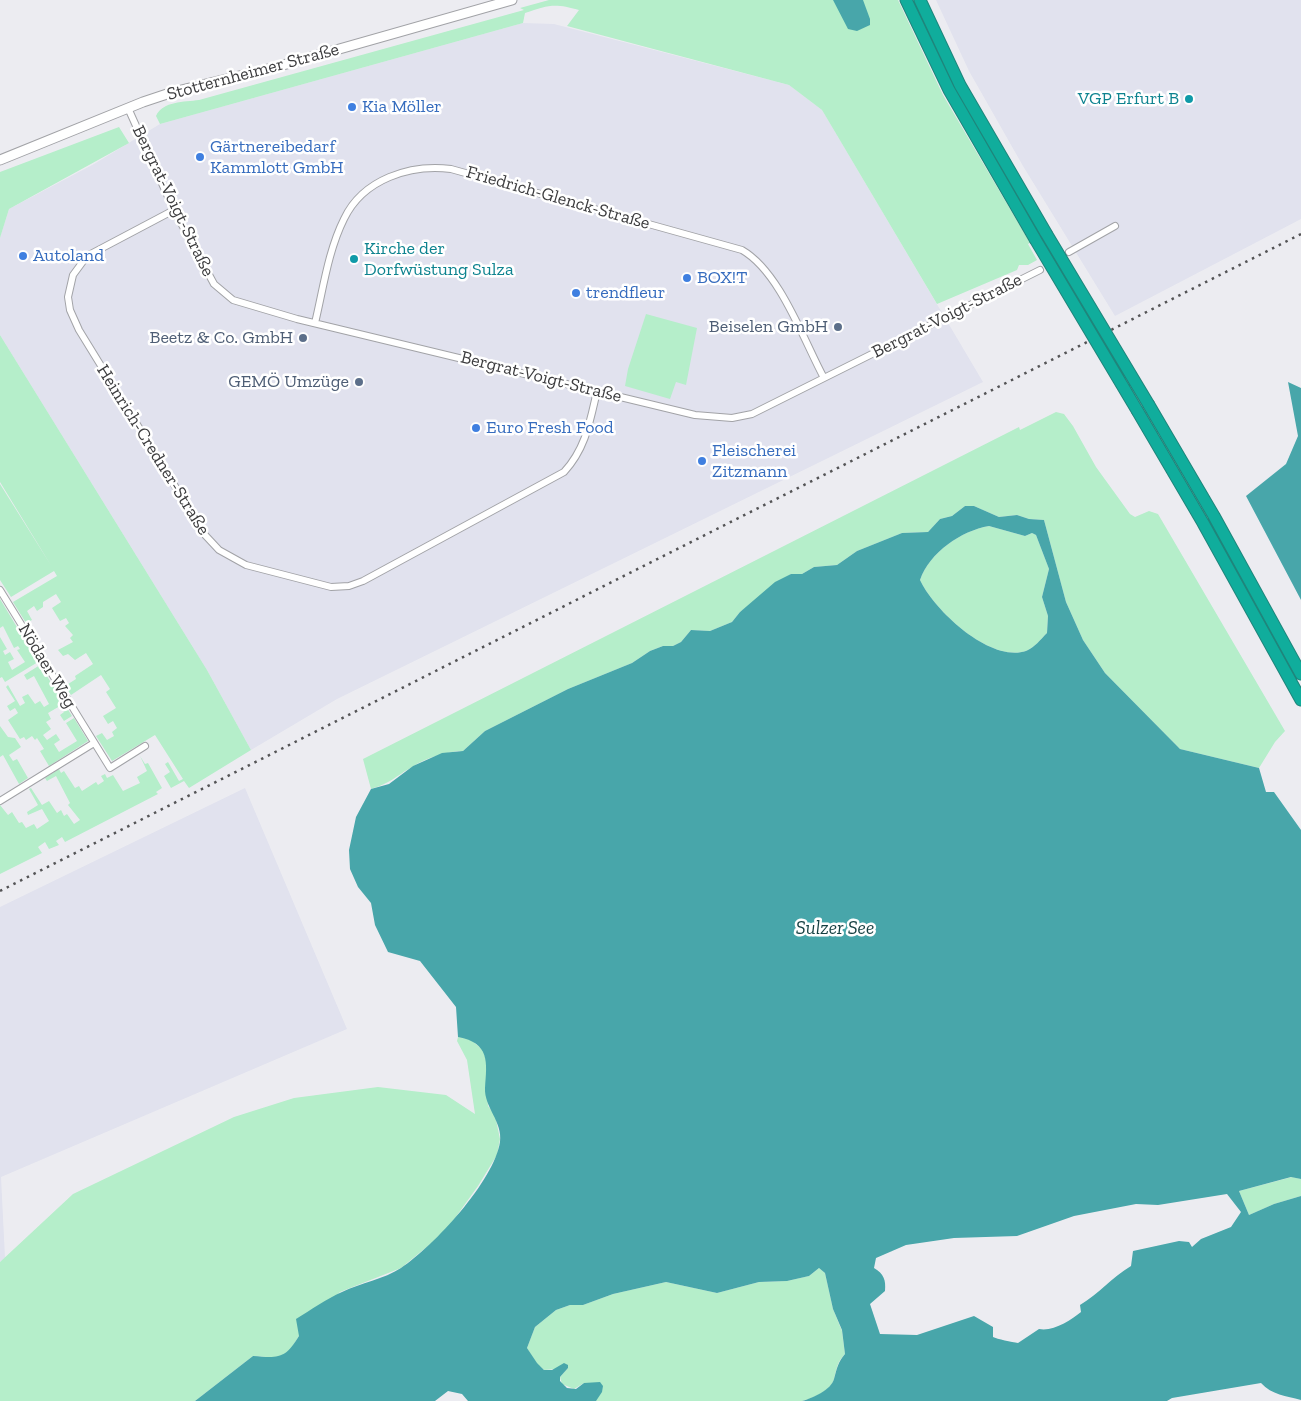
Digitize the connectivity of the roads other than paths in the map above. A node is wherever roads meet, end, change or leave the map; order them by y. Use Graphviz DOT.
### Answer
graph roads {
  1 [pos="512,0"];
  2 [pos="906,0"];
  3 [pos="920,0"];
  4 [pos="128,108"];
  5 [pos="0,160"];
  6 [pos="174,210"];
  7 [pos="1114,226"];
  8 [pos="1069,252"];
  9 [pos="1040,270"];
  10 [pos="315,323"];
  11 [pos="824,378"];
  12 [pos="598,390"];
  13 [pos="0,590"];
  14 [pos="1301,674"];
  15 [pos="1301,700"];
  16 [pos="94,743"];
  17 [pos="144,746"];
  18 [pos="0,802"];
  1 -- 4 [label="main road, Stotternheimer Straße"];
  2 -- 15 [label="highway, bridge"];
  3 -- 14 [label="highway, bridge"];
  4 -- 5 [label="main road, Stotternheimer Straße"];
  4 -- 6 [label="street, Bergrat-Voigt-Straße"];
  6 -- 10 [label="street, Bergrat-Voigt-Straße"];
  6 -- 12 [label="street, Heinrich-Credner-Straße"];
  7 -- 8 [label="street"];
  9 -- 11 [label="street, Bergrat-Voigt-Straße"];
  10 -- 11 [label="street, Friedrich-Glenck-Straße"];
  10 -- 12 [label="street, Bergrat-Voigt-Straße"];
  11 -- 12 [label="street, Bergrat-Voigt-Straße"];
  13 -- 16 [label="street, Nödaer Weg"];
  16 -- 17 [label="street, Nödaer Weg"];
  16 -- 18 [label="street"];
}
